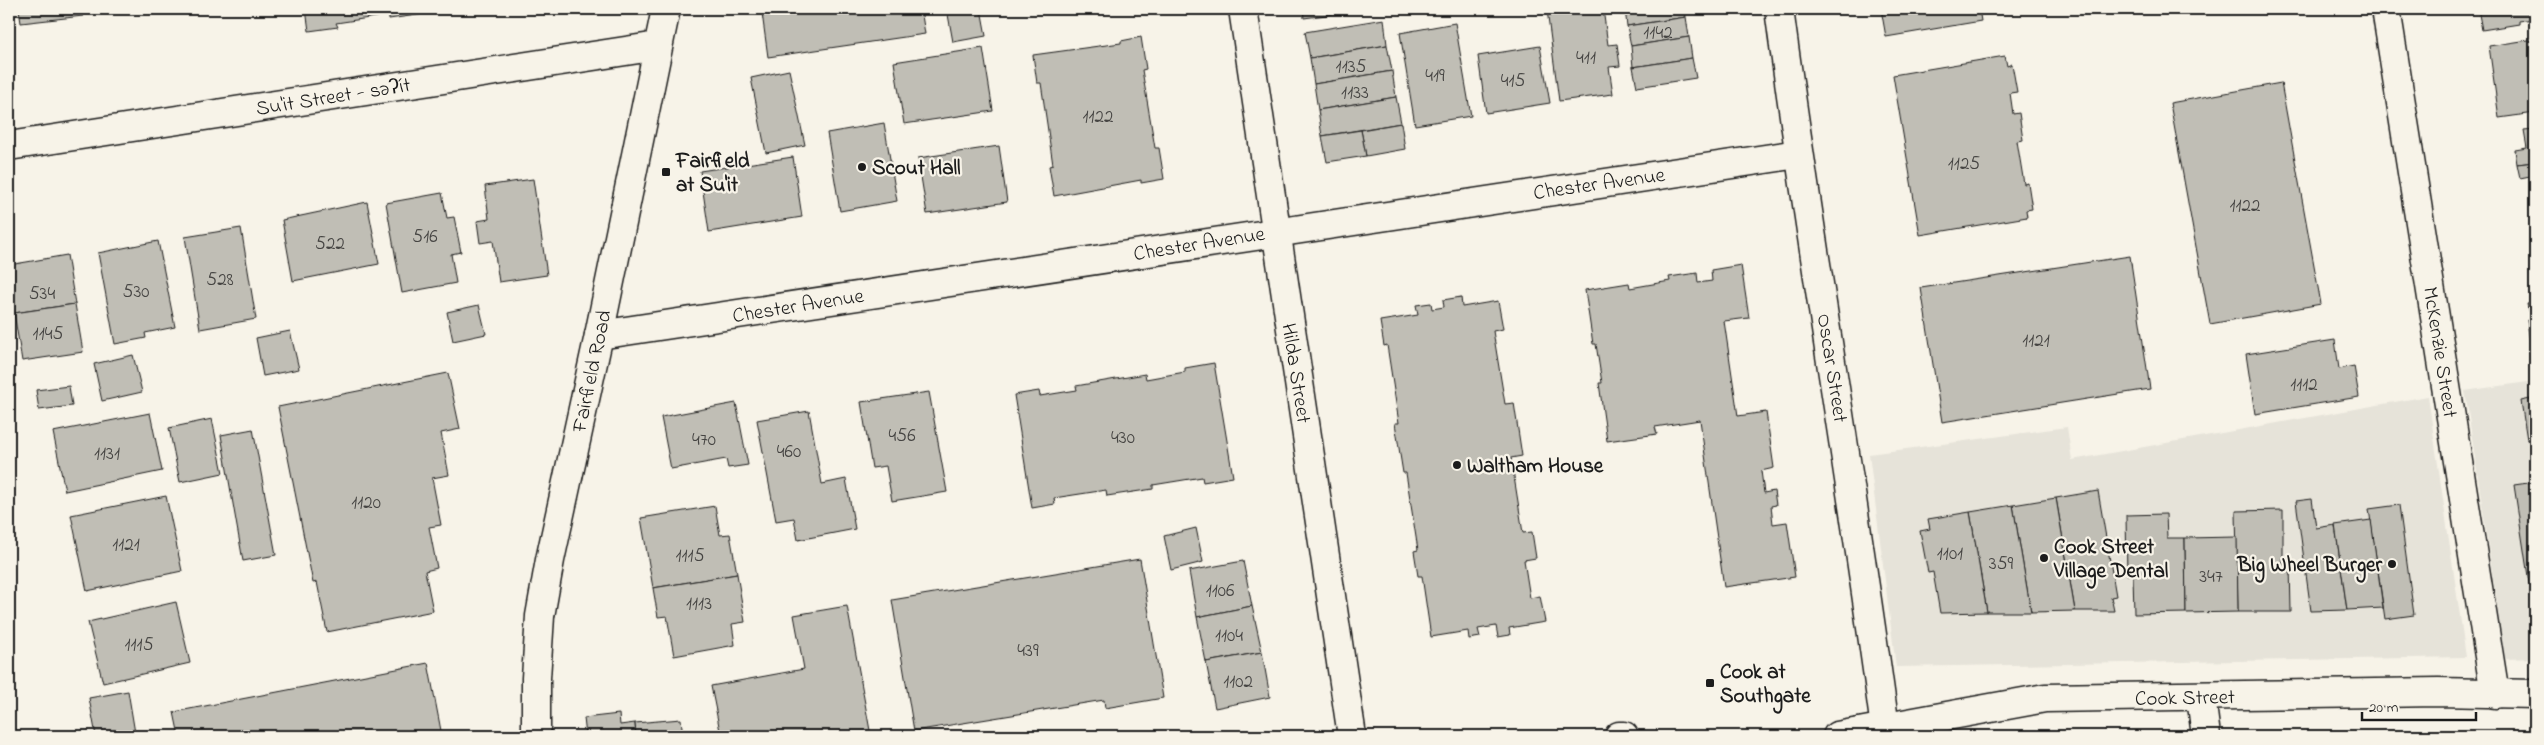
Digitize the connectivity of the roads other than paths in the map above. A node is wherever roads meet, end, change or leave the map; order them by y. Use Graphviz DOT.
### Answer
graph roads {
  1 [pos="666,9"];
  2 [pos="1243,9"];
  3 [pos="1779,9"];
  4 [pos="2386,9"];
  5 [pos="658,46"];
  6 [pos="9,146"];
  7 [pos="1798,154"];
  8 [pos="1276,231"];
  9 [pos="599,335"];
  10 [pos="2495,694"];
  11 [pos="2535,694"];
  12 [pos="2201,697"];
  13 [pos="1885,728"];
  14 [pos="536,736"];
  15 [pos="1352,736"];
  16 [pos="1619,736"];
  17 [pos="1624,736"];
  18 [pos="1837,736"];
  19 [pos="2206,736"];
  1 -- 5 [label="street, Fairfield Road"];
  2 -- 8 [label="street, Hilda Street"];
  3 -- 7 [label="street, Oscar Street"];
  4 -- 10 [label="street, McKenzie Street"];
  5 -- 6 [label="street, Su'it Street - səʔít"];
  5 -- 9 [label="street, Fairfield Road"];
  7 -- 8 [label="street, Chester Avenue"];
  7 -- 13 [label="street, Oscar Street"];
  8 -- 9 [label="street, Chester Avenue"];
  8 -- 15 [label="street, Hilda Street"];
  9 -- 14 [label="street, Fairfield Road"];
  10 -- 11 [label="street, Cook Street"];
  10 -- 12 [label="street, Cook Street"];
  12 -- 13 [label="street, Cook Street"];
  12 -- 19 [label="street"];
  13 -- 18 [label="street, Cook Street"];
  16 -- 17 [label="street"];
}
